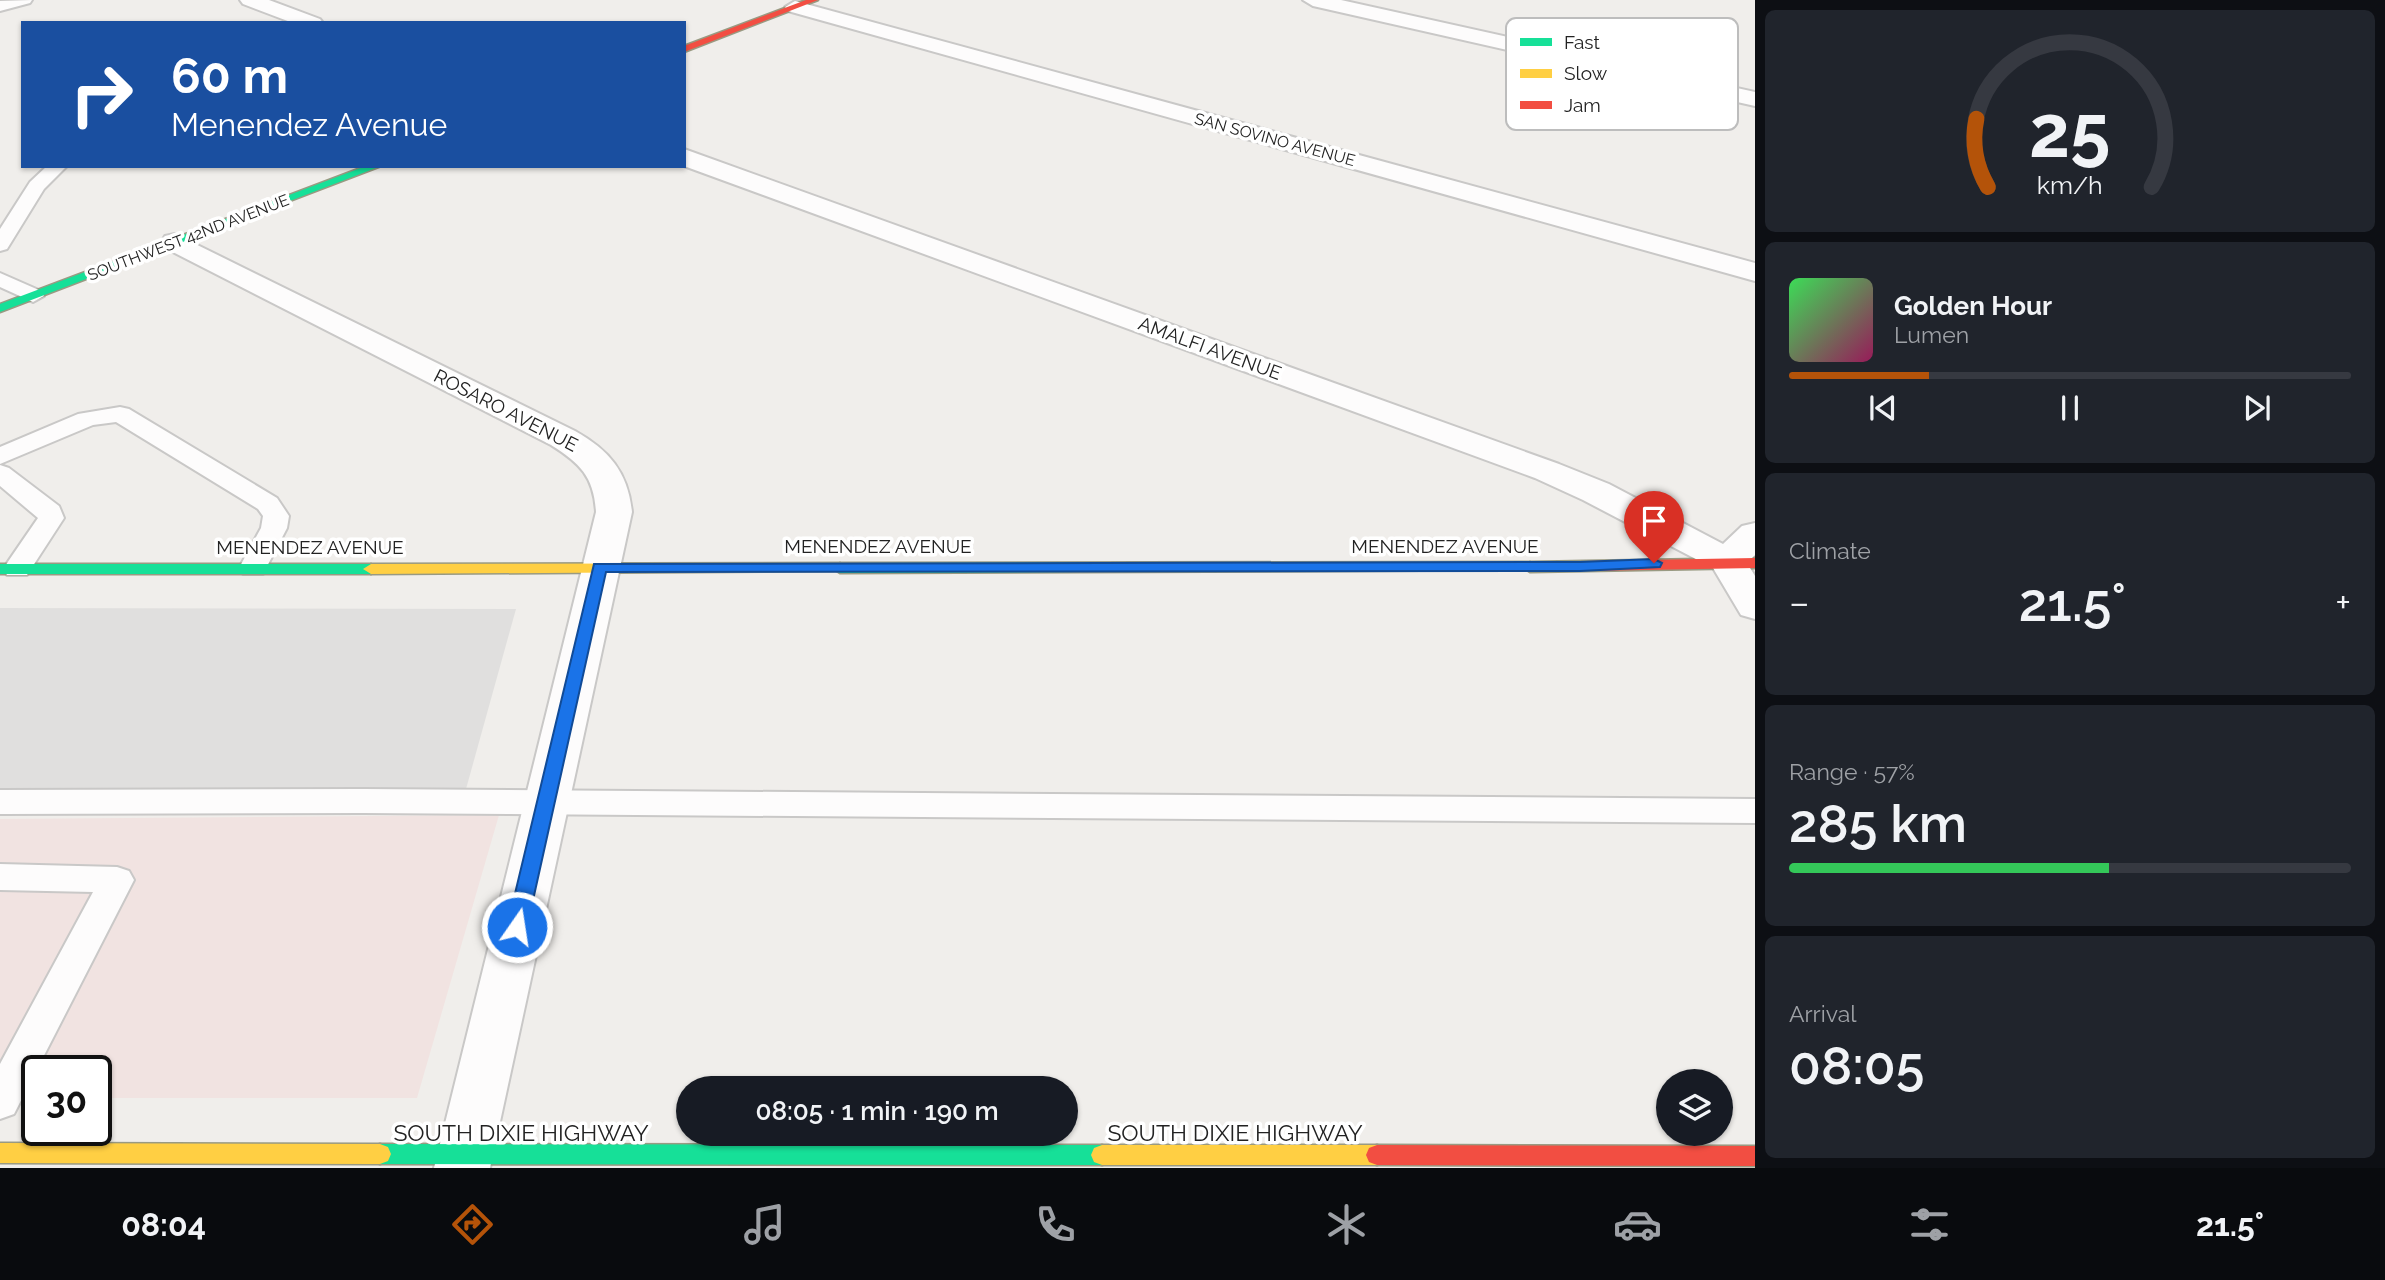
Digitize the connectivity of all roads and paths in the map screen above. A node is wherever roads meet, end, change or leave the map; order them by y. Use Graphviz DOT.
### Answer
graph roads {
  1 [pos="25,0"];
  2 [pos="1313,0"];
  3 [pos="264,2"];
  4 [pos="805,4"];
  5 [pos="0,6"];
  6 [pos="308,21"];
  7 [pos="1506,43"];
  8 [pos="686,48"];
  9 [pos="686,158"];
  10 [pos="56,168"];
  11 [pos="371,168"];
  12 [pos="175,242"];
  13 [pos="0,245"];
  14 [pos="1755,272"];
  15 [pos="0,279"];
  16 [pos="33,296"];
  17 [pos="0,308"];
  18 [pos="0,456"];
  19 [pos="0,473"];
  20 [pos="1755,534"];
  21 [pos="1741,562"];
  22 [pos="600,567"];
  23 [pos="253,568"];
  24 [pos="8,569"];
  25 [pos="1755,607"];
  26 [pos="0,802"];
  27 [pos="546,802"];
  28 [pos="1755,811"];
  29 [pos="0,877"];
  30 [pos="0,1102"];
  31 [pos="0,1153"];
  32 [pos="1755,1156"];
  33 [pos="464,1162"];
  1 -- 5 [label="lane"];
  2 -- 7 [label="street"];
  3 -- 6 [label="street"];
  4 -- 8 [label="main road"];
  4 -- 14 [label="street, SAN SOVINO AVENUE"];
  9 -- 21 [label="street, AMALFI AVENUE"];
  10 -- 13 [label="lane"];
  11 -- 12 [label="main road, SOUTHWEST 42ND AVENUE"];
  12 -- 16 [label="main road, SOUTHWEST 42ND AVENUE"];
  12 -- 22 [label="street, ROSARO AVENUE"];
  15 -- 16 [label="lane"];
  16 -- 17 [label="main road, SOUTHWEST 42ND AVENUE"];
  18 -- 23 [label="lane"];
  19 -- 24 [label="lane"];
  20 -- 21 [label="street"];
  21 -- 22 [label="main road, MENENDEZ AVENUE"];
  21 -- 25 [label="street"];
  22 -- 23 [label="main road, MENENDEZ AVENUE"];
  22 -- 27 [label="street, ROSARO AVENUE"];
  23 -- 24 [label="main road, MENENDEZ AVENUE"];
  26 -- 27 [label="lane"];
  27 -- 28 [label="lane"];
  27 -- 33 [label="street, ROSARO AVENUE"];
  29 -- 30 [label="lane"];
  31 -- 33 [label="main road, SOUTH DIXIE HIGHWAY"];
  32 -- 33 [label="main road, SOUTH DIXIE HIGHWAY"];
}
